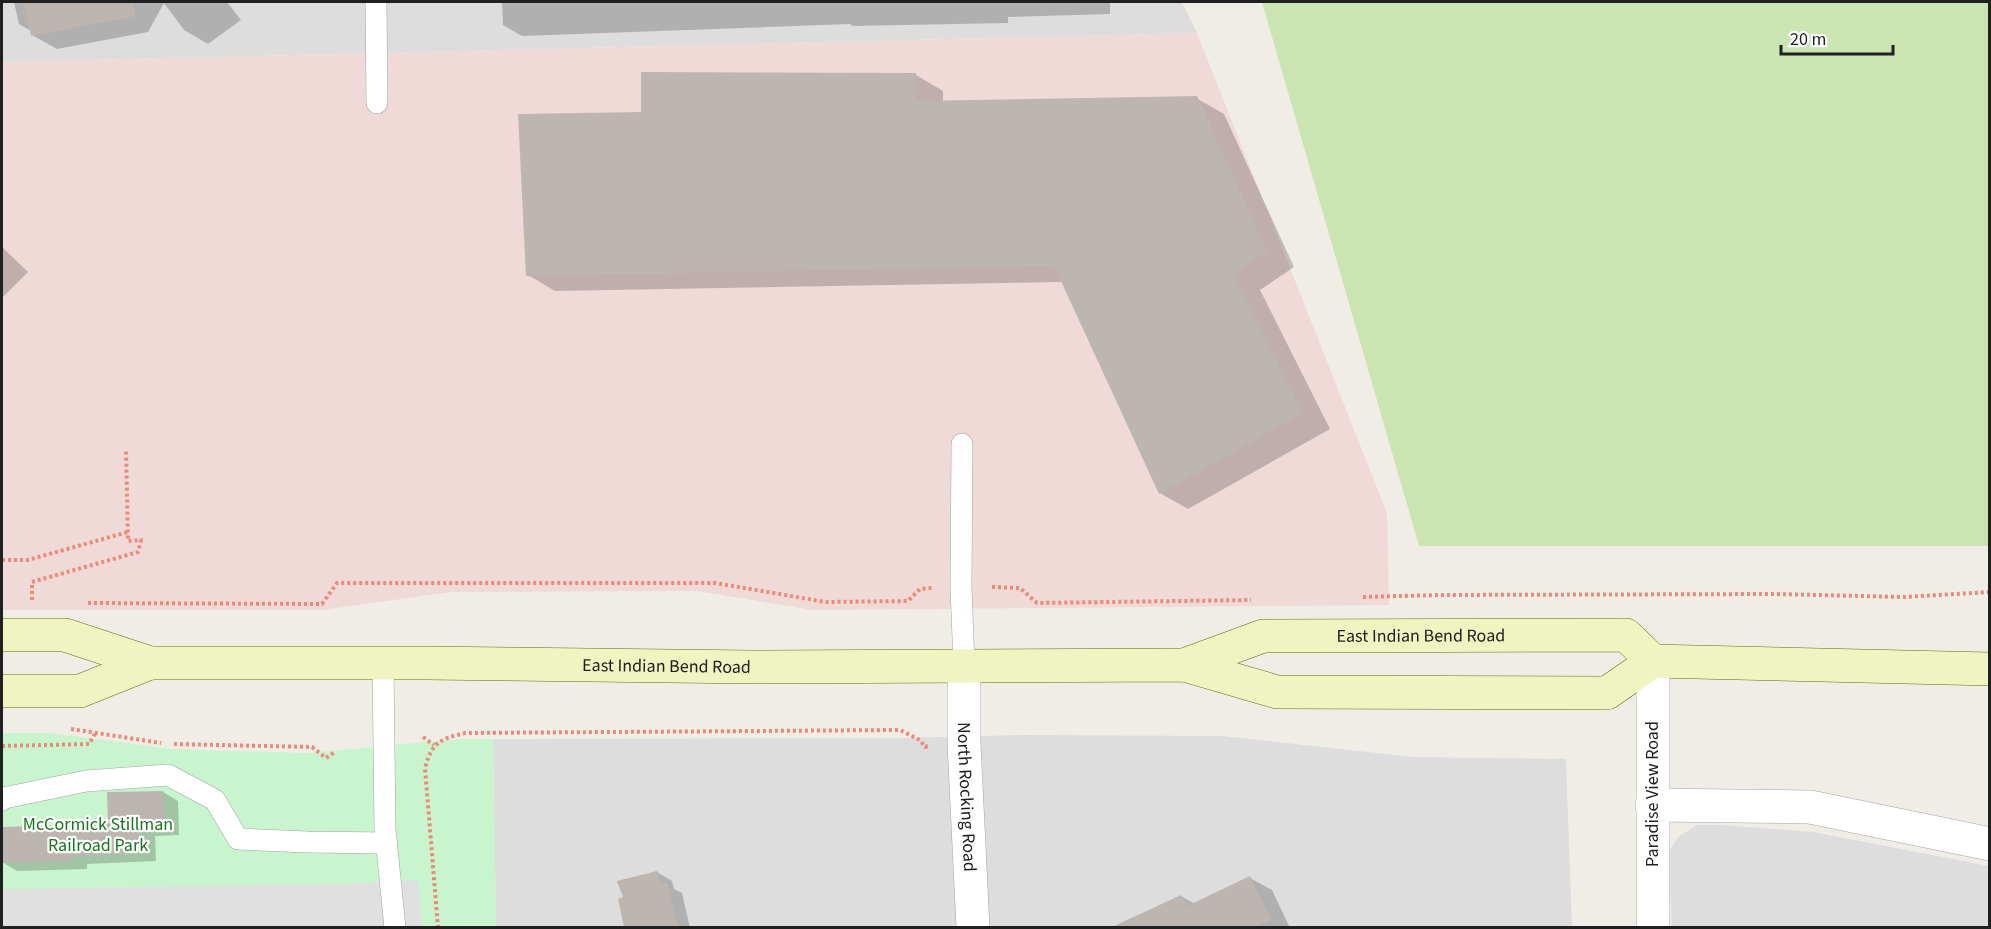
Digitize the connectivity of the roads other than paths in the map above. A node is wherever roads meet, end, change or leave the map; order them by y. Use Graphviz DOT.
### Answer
graph roads {
  1 [pos="376,2"];
  2 [pos="378,103"];
  3 [pos="962,444"];
  4 [pos="2,635"];
  5 [pos="1653,661"];
  6 [pos="150,663"];
  7 [pos="382,664"];
  8 [pos="964,665"];
  9 [pos="1184,665"];
  10 [pos="1989,669"];
  11 [pos="2,692"];
  12 [pos="2,800"];
  13 [pos="1652,805"];
  14 [pos="387,843"];
  15 [pos="1989,844"];
  16 [pos="394,927"];
  17 [pos="973,927"];
  18 [pos="1653,927"];
  1 -- 2 [label="lane"];
  3 -- 8 [label="lane"];
  4 -- 6 [label="main road, East Indian Bend Road"];
  5 -- 9 [label="main road, East Indian Bend Road"];
  5 -- 9 [label="main road, East Indian Bend Road"];
  5 -- 10 [label="main road"];
  5 -- 13 [label="street, Paradise View Road"];
  6 -- 7 [label="main road, East Indian Bend Road"];
  6 -- 11 [label="main road, East Indian Bend Road"];
  7 -- 8 [label="main road, East Indian Bend Road"];
  7 -- 14 [label="lane"];
  8 -- 9 [label="main road, East Indian Bend Road"];
  8 -- 17 [label="street, North Rocking Road"];
  12 -- 14 [label="lane"];
  13 -- 15 [label="street"];
  13 -- 18 [label="street, Paradise View Road"];
  14 -- 16 [label="lane"];
}
